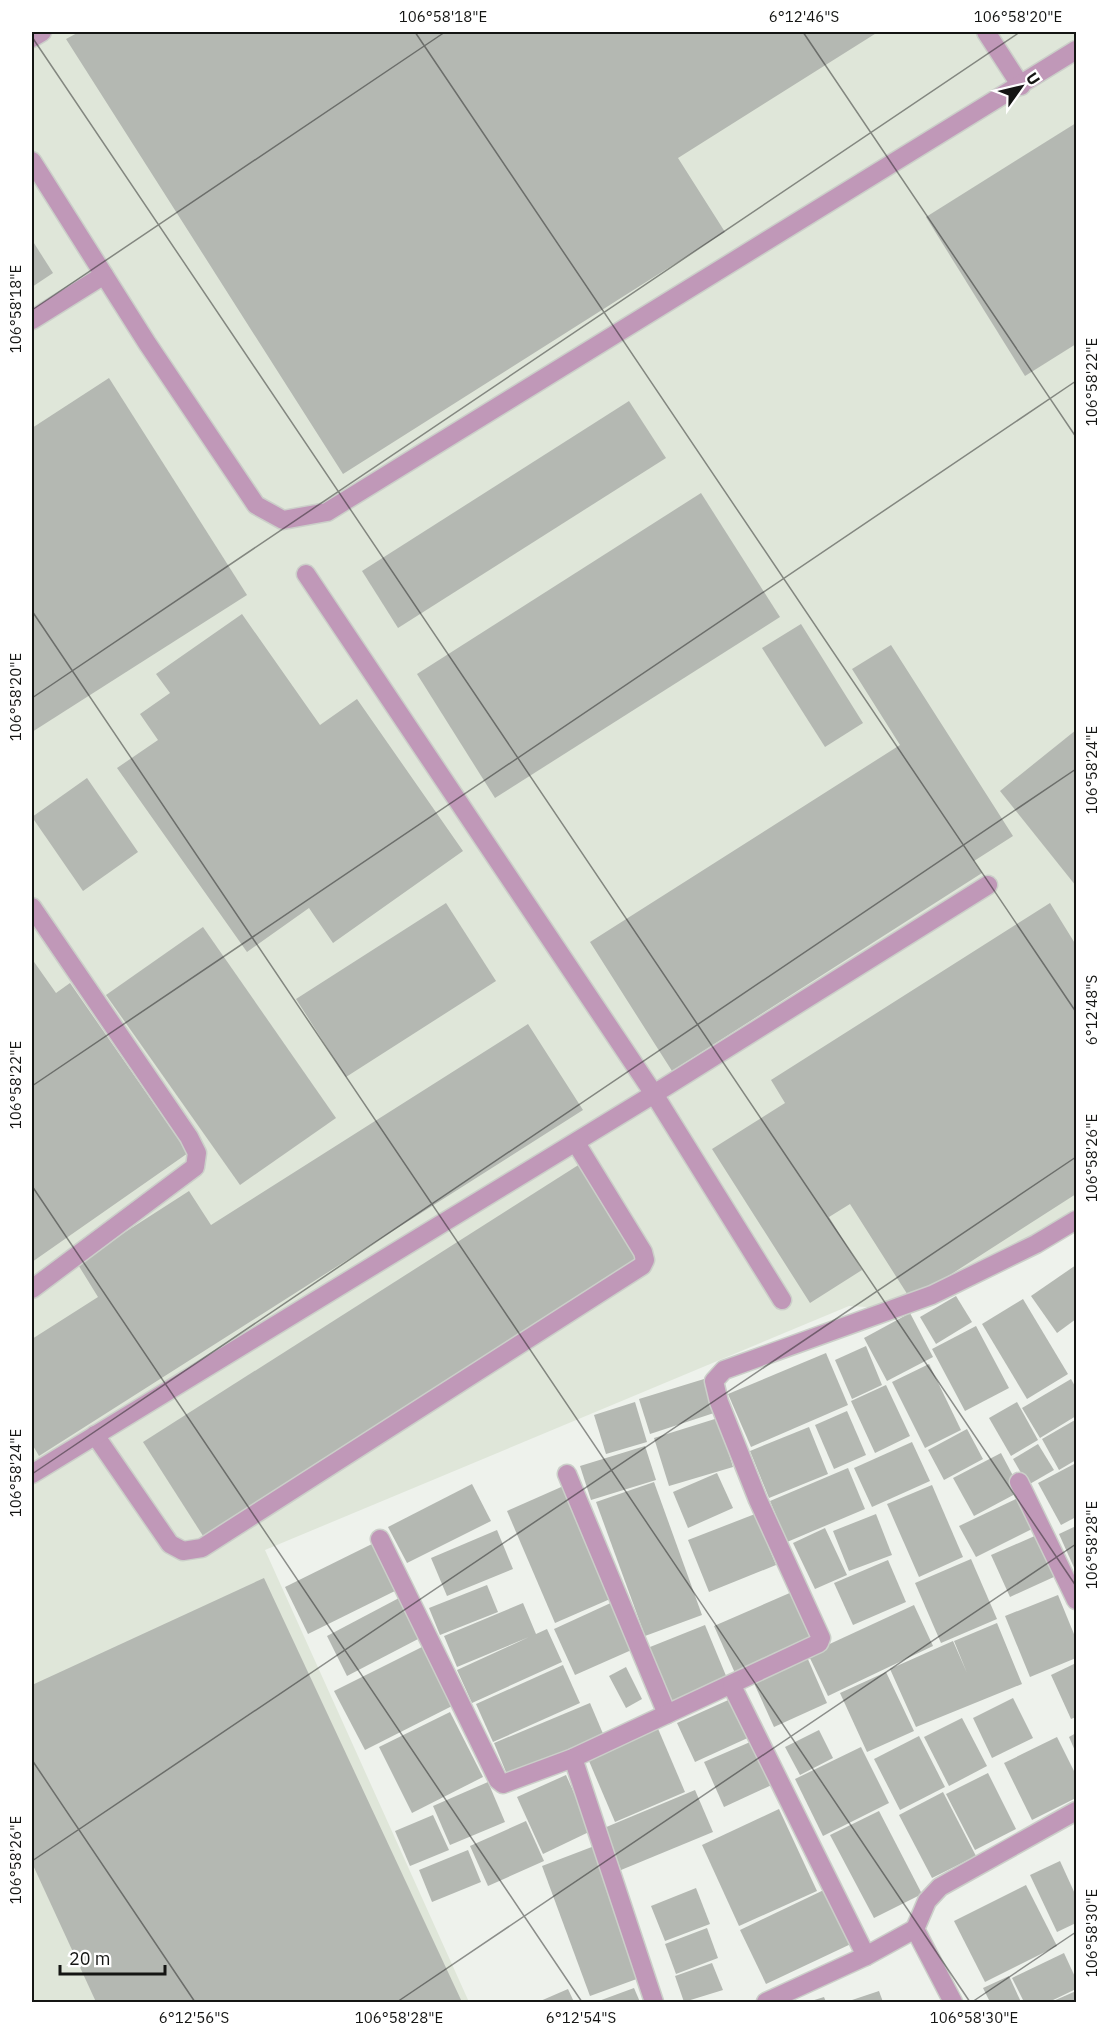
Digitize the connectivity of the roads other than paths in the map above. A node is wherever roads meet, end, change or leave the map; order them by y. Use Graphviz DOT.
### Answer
graph roads {
  1 [pos="42,32"];
  2 [pos="986,32"];
  3 [pos="32,38"];
  4 [pos="1077,50"];
  5 [pos="1021,86"];
  6 [pos="32,161"];
  7 [pos="104,275"];
  8 [pos="32,320"];
  9 [pos="306,574"];
  10 [pos="988,885"];
  11 [pos="32,907"];
  12 [pos="654,1094"];
  13 [pos="576,1143"];
  14 [pos="1077,1221"];
  15 [pos="32,1289"];
  16 [pos="782,1300"];
  17 [pos="95,1435"];
  18 [pos="32,1474"];
  19 [pos="567,1474"];
  20 [pos="1019,1482"];
  21 [pos="381,1539"];
  22 [pos="1077,1599"];
  23 [pos="732,1686"];
  24 [pos="667,1714"];
  25 [pos="573,1758"];
  26 [pos="1077,1811"];
  27 [pos="915,1929"];
  28 [pos="866,1956"];
  29 [pos="654,2002"];
  30 [pos="766,2002"];
  31 [pos="953,2002"];
  1 -- 3 [label="street"];
  2 -- 5 [label="street"];
  4 -- 5 [label="street"];
  5 -- 7 [label="street"];
  6 -- 7 [label="street"];
  7 -- 8 [label="street"];
  9 -- 12 [label="street"];
  10 -- 12 [label="street"];
  11 -- 15 [label="street"];
  12 -- 13 [label="street"];
  12 -- 16 [label="street"];
  13 -- 17 [label="street"];
  13 -- 17 [label="street"];
  14 -- 23 [label="street"];
  17 -- 18 [label="street"];
  19 -- 24 [label="street"];
  20 -- 22 [label="street"];
  21 -- 25 [label="street"];
  23 -- 24 [label="street"];
  23 -- 28 [label="street"];
  24 -- 25 [label="street"];
  25 -- 29 [label="street"];
  26 -- 27 [label="street"];
  27 -- 28 [label="street"];
  27 -- 31 [label="street"];
  28 -- 30 [label="street"];
}
